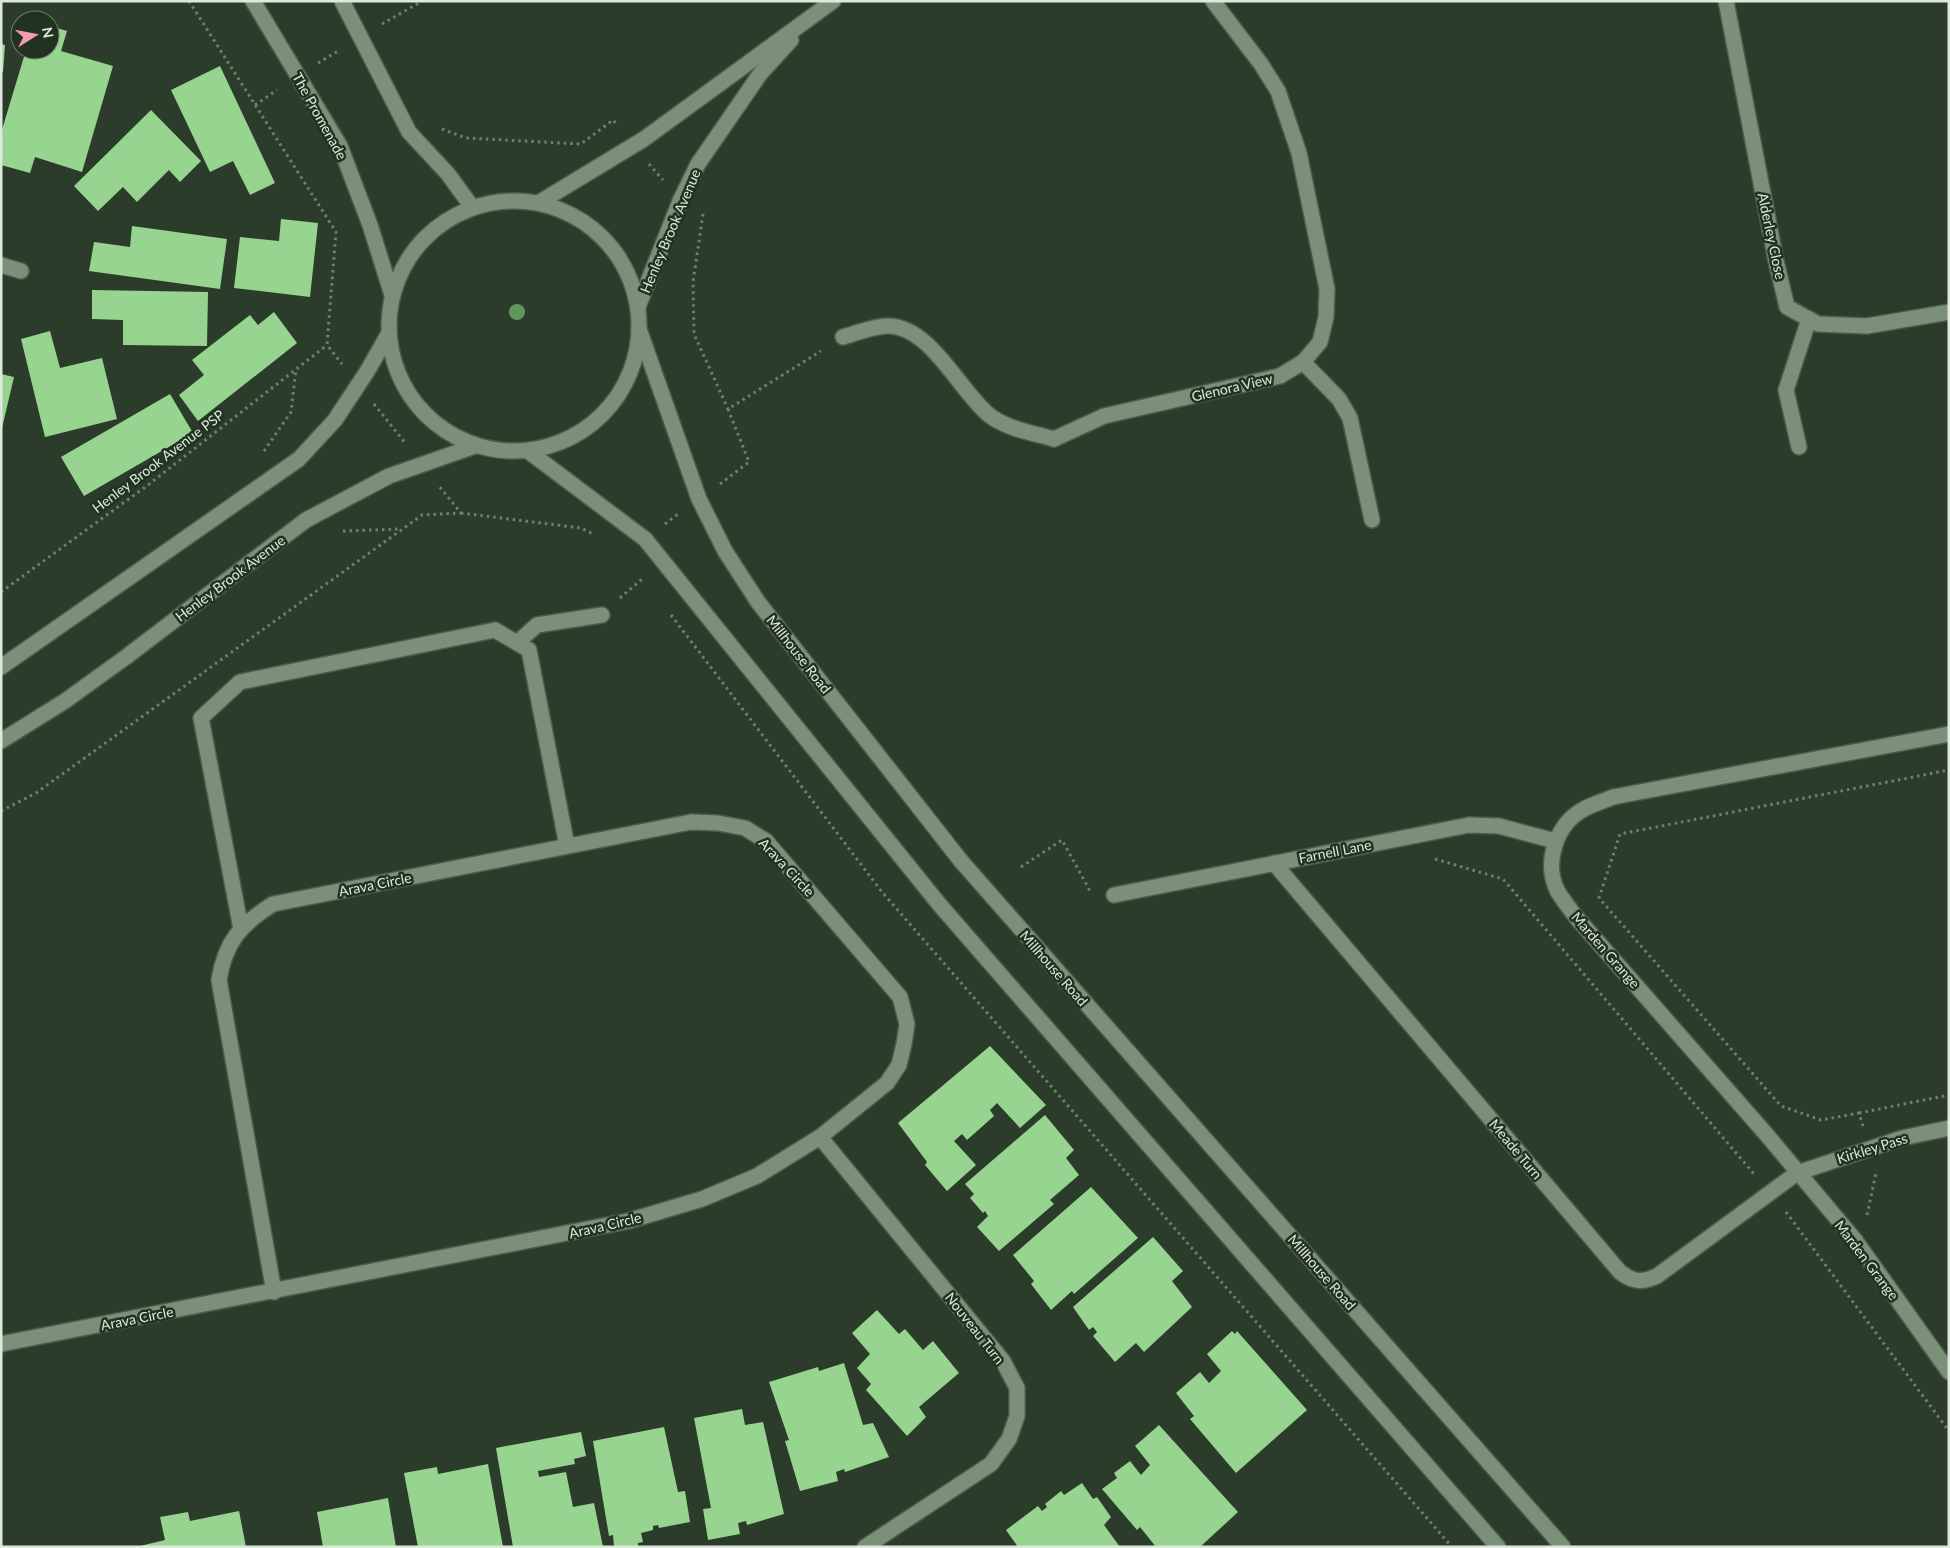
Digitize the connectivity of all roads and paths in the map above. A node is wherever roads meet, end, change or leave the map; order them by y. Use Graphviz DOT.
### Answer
graph roads {
  1 [pos="189,1"];
  2 [pos="253,1"];
  3 [pos="342,1"];
  4 [pos="833,1"];
  5 [pos="1213,1"];
  6 [pos="1726,1"];
  7 [pos="419,3"];
  8 [pos="815,15"];
  9 [pos="362,36"];
  10 [pos="298,76"];
  11 [pos="255,105"];
  12 [pos="440,128"];
  13 [pos="504,141"];
  14 [pos="540,202"];
  15 [pos="472,207"];
  16 [pos="1,265"];
  17 [pos="21,271"];
  18 [pos="392,295"];
  19 [pos="638,307"];
  20 [pos="1949,312"];
  21 [pos="1809,319"];
  22 [pos="639,329"];
  23 [pos="388,333"];
  24 [pos="843,337"];
  25 [pos="327,345"];
  26 [pos="1303,362"];
  27 [pos="296,369"];
  28 [pos="358,385"];
  29 [pos="475,446"];
  30 [pos="1799,447"];
  31 [pos="528,451"];
  32 [pos="261,455"];
  33 [pos="422,464"];
  34 [pos="699,499"];
  35 [pos="461,513"];
  36 [pos="1372,520"];
  37 [pos="602,539"];
  38 [pos="646,539"];
  39 [pos="637,572"];
  40 [pos="646,583"];
  41 [pos="1,592"];
  42 [pos="668,611"];
  43 [pos="602,615"];
  44 [pos="517,643"];
  45 [pos="1,667"];
  46 [pos="1949,734"];
  47 [pos="1,741"];
  48 [pos="1949,770"];
  49 [pos="1,811"];
  50 [pos="1555,841"];
  51 [pos="568,846"];
  52 [pos="1434,858"];
  53 [pos="1274,863"];
  54 [pos="1021,867"];
  55 [pos="1114,895"];
  56 [pos="1094,898"];
  57 [pos="242,929"];
  58 [pos="1949,1095"];
  59 [pos="1859,1113"];
  60 [pos="1949,1128"];
  61 [pos="820,1137"];
  62 [pos="1870,1148"];
  63 [pos="1797,1173"];
  64 [pos="1770,1193"];
  65 [pos="1872,1222"];
  66 [pos="274,1292"];
  67 [pos="1,1344"];
  68 [pos="1949,1372"];
  69 [pos="1949,1431"];
  70 [pos="865,1547"];
  71 [pos="1452,1547"];
  72 [pos="1498,1547"];
  73 [pos="1562,1547"];
  1 -- 11 [label="path"];
  2 -- 10 [label="street, The Promenade"];
  3 -- 9 [label="street"];
  4 -- 8 [label="street, Henley Brook Avenue"];
  5 -- 26 [label="street, Glenora View"];
  6 -- 21 [label="street, Alderley Close"];
  7 -- 9 [label="path"];
  8 -- 14 [label="street, Henley Brook Avenue"];
  8 -- 19 [label="street, Henley Brook Avenue"];
  9 -- 10 [label="path"];
  9 -- 15 [label="street"];
  10 -- 11 [label="path"];
  10 -- 18 [label="street, The Promenade"];
  11 -- 25 [label="path"];
  12 -- 13 [label="path"];
  14 -- 15 [label="street"];
  14 -- 19 [label="street"];
  15 -- 18 [label="street"];
  16 -- 17 [label="street"];
  18 -- 23 [label="street"];
  19 -- 22 [label="street"];
  20 -- 21 [label="street, Alderley Close"];
  21 -- 30 [label="street"];
  22 -- 31 [label="street"];
  22 -- 34 [label="street, Millhouse Road"];
  23 -- 28 [label="street"];
  23 -- 29 [label="street"];
  24 -- 26 [label="street, Glenora View"];
  24 -- 34 [label="path"];
  25 -- 27 [label="path, Henley Brook Avenue PSP"];
  25 -- 28 [label="path"];
  26 -- 36 [label="street"];
  27 -- 32 [label="path"];
  27 -- 41 [label="path, Henley Brook Avenue PSP"];
  28 -- 33 [label="path"];
  28 -- 45 [label="street"];
  29 -- 31 [label="street"];
  29 -- 33 [label="street, Henley Brook Avenue"];
  31 -- 38 [label="street"];
  33 -- 35 [label="path"];
  33 -- 47 [label="street, Henley Brook Avenue"];
  34 -- 38 [label="path"];
  34 -- 73 [label="street, Millhouse Road"];
  35 -- 37 [label="path"];
  35 -- 49 [label="path"];
  38 -- 72 [label="street"];
  39 -- 40 [label="path"];
  42 -- 71 [label="path"];
  43 -- 44 [label="street"];
  44 -- 51 [label="street"];
  44 -- 57 [label="street"];
  46 -- 50 [label="street, Marden Grange"];
  48 -- 59 [label="path"];
  50 -- 53 [label="street, Farnell Lane"];
  50 -- 63 [label="street, Marden Grange"];
  51 -- 57 [label="street, Arava Circle"];
  51 -- 61 [label="street, Arava Circle"];
  52 -- 64 [label="path"];
  53 -- 55 [label="street, Farnell Lane"];
  53 -- 64 [label="street, Meade Turn"];
  54 -- 56 [label="path"];
  57 -- 66 [label="street, Arava Circle"];
  58 -- 59 [label="path"];
  59 -- 62 [label="path"];
  60 -- 62 [label="street, Kirkley Pass"];
  61 -- 66 [label="street, Arava Circle"];
  61 -- 70 [label="street, Nouveau Turn"];
  62 -- 63 [label="street, Kirkley Pass"];
  62 -- 65 [label="path"];
  63 -- 64 [label="street, Meade Turn"];
  63 -- 68 [label="street, Marden Grange"];
  64 -- 69 [label="path"];
  66 -- 67 [label="street, Arava Circle"];
}
